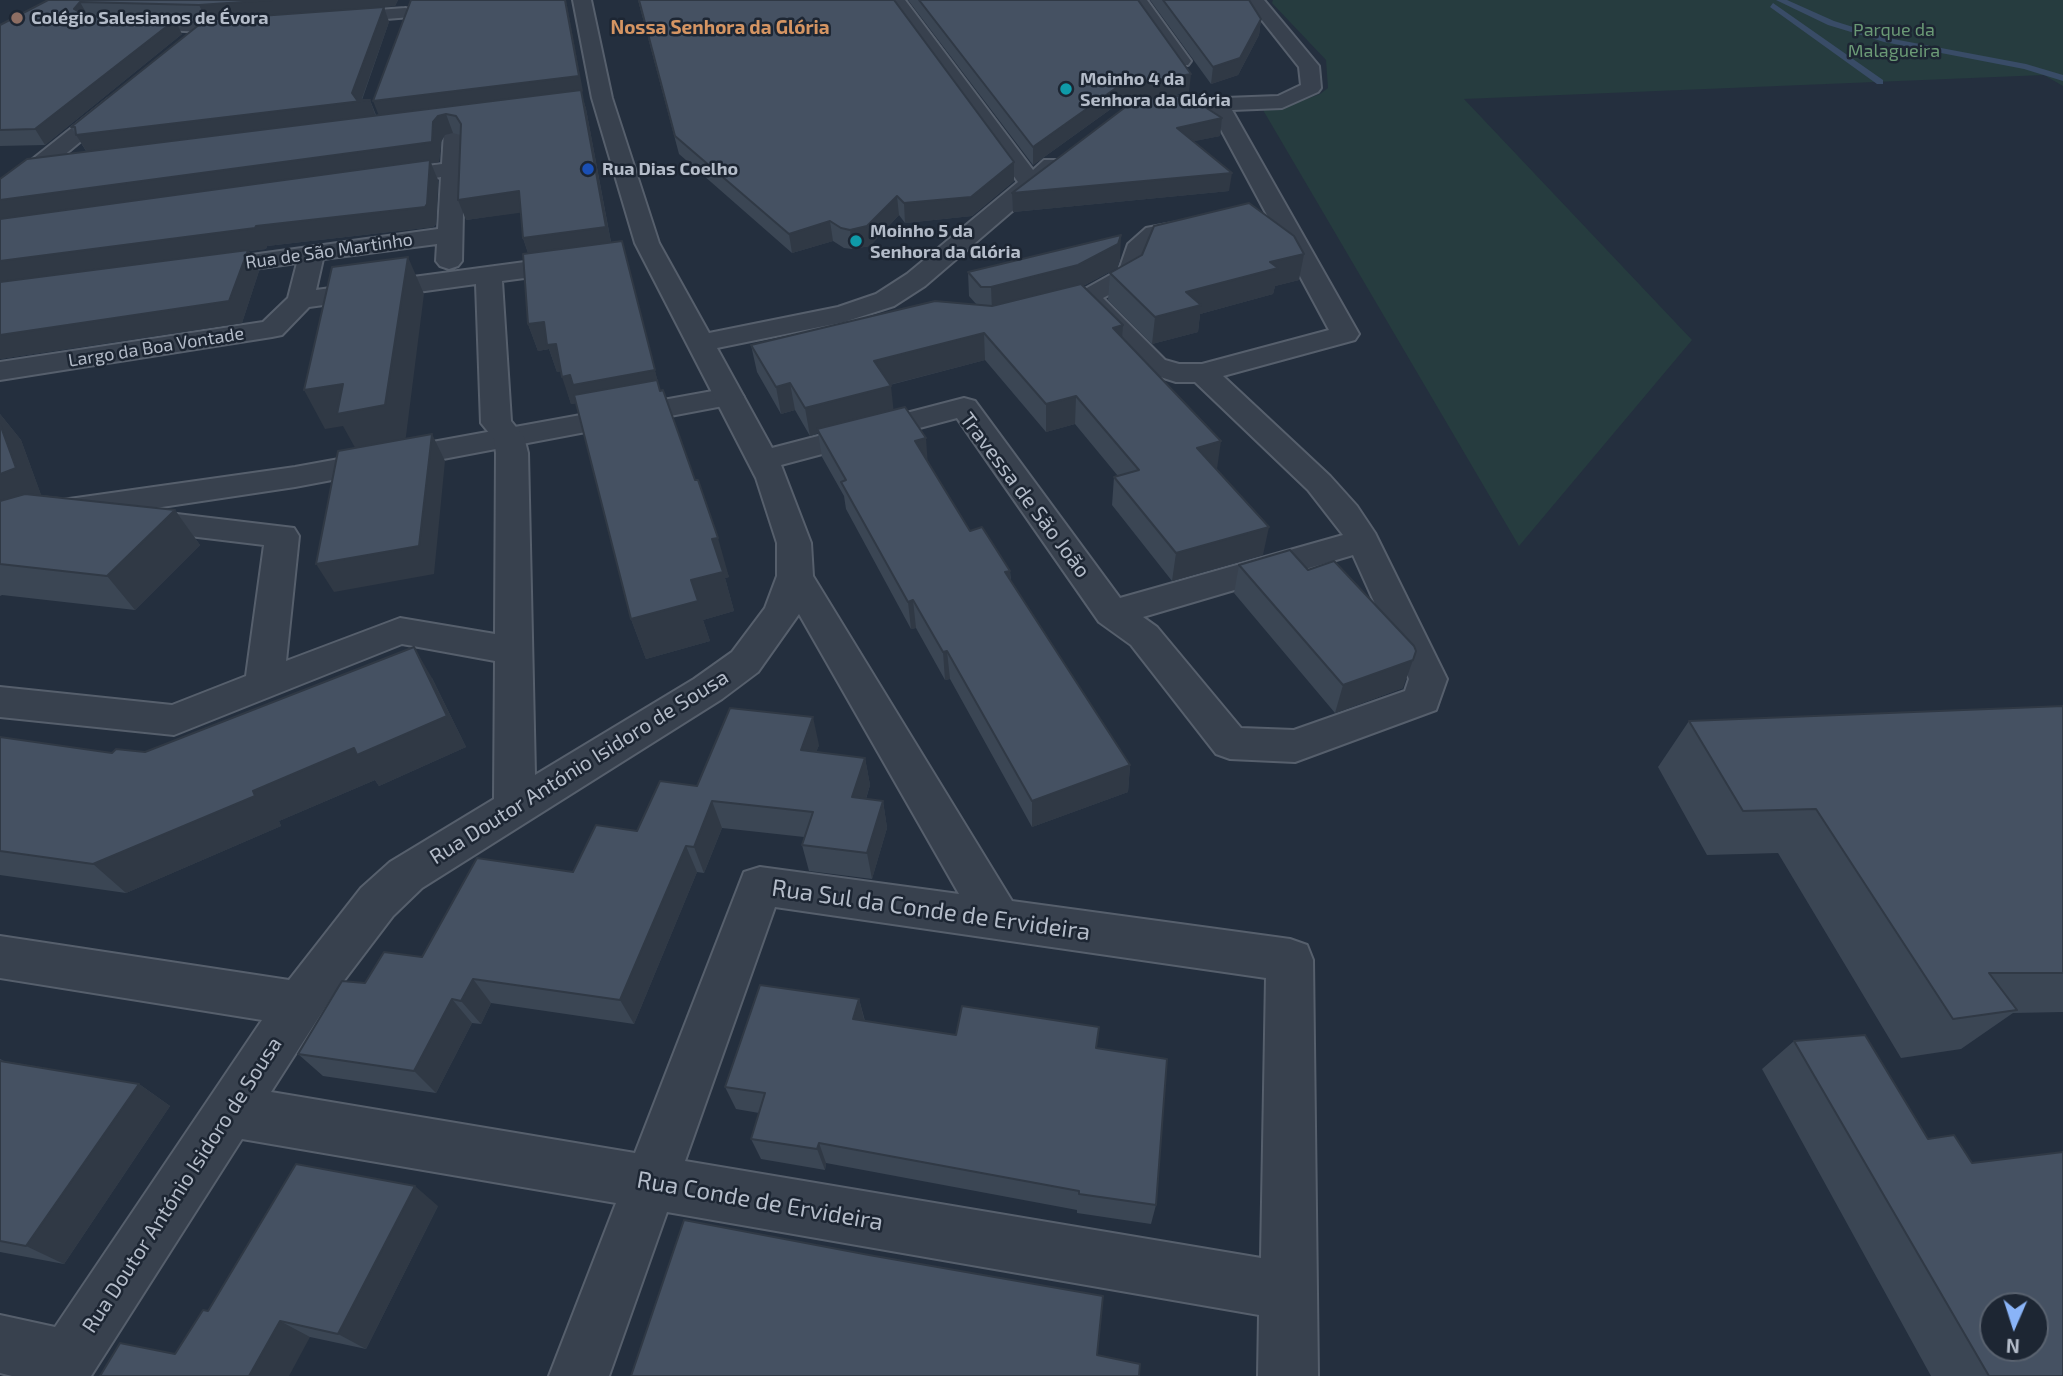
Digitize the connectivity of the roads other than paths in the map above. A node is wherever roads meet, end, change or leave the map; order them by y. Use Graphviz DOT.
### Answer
graph roads {
  1 [pos="582,0"];
  2 [pos="896,0"];
  3 [pos="1138,0"];
  4 [pos="1255,0"];
  5 [pos="407,7"];
  6 [pos="312,20"];
  7 [pos="108,24"];
  8 [pos="396,37"];
  9 [pos="185,44"];
  10 [pos="132,89"];
  11 [pos="1206,95"];
  12 [pos="602,98"];
  13 [pos="576,101"];
  14 [pos="1124,112"];
  15 [pos="482,113"];
  16 [pos="455,116"];
  17 [pos="430,120"];
  18 [pos="1070,152"];
  19 [pos="78,163"];
  20 [pos="37,168"];
  21 [pos="453,169"];
  22 [pos="357,182"];
  23 [pos="1030,182"];
  24 [pos="0,197"];
  25 [pos="1277,212"];
  26 [pos="1250,216"];
  27 [pos="1223,221"];
  28 [pos="450,235"];
  29 [pos="312,253"];
  30 [pos="652,253"];
  31 [pos="625,257"];
  32 [pos="598,261"];
  33 [pos="176,272"];
  34 [pos="489,275"];
  35 [pos="449,281"];
  36 [pos="1087,297"];
  37 [pos="300,300"];
  38 [pos="1060,304"];
  39 [pos="701,343"];
  40 [pos="0,371"];
  41 [pos="1203,373"];
  42 [pos="729,397"];
  43 [pos="509,437"];
  44 [pos="762,460"];
  45 [pos="1363,541"];
  46 [pos="795,576"];
  47 [pos="1112,613"];
  48 [pos="513,651"];
  49 [pos="264,685"];
  50 [pos="0,702"];
  51 [pos="515,808"];
  52 [pos="998,919"];
  53 [pos="0,957"];
  54 [pos="301,1004"];
  55 [pos="231,1111"];
  56 [pos="650,1182"];
  57 [pos="1288,1291"];
  58 [pos="0,1344"];
  59 [pos="63,1368"];
  60 [pos="579,1376"];
  61 [pos="1288,1376"];
  1 -- 12 [label="street"];
  2 -- 23 [label="street"];
  3 -- 11 [label="street"];
  4 -- 11 [label="street"];
  5 -- 6 [label="street"];
  5 -- 8 [label="street"];
  7 -- 9 [label="street"];
  10 -- 20 [label="street"];
  11 -- 14 [label="street"];
  11 -- 25 [label="street"];
  12 -- 13 [label="street"];
  12 -- 30 [label="street, Rua Doutor António Isidoro de Sousa"];
  15 -- 16 [label="street"];
  16 -- 17 [label="street"];
  16 -- 21 [label="street"];
  18 -- 23 [label="street"];
  19 -- 20 [label="street"];
  20 -- 24 [label="street"];
  21 -- 22 [label="street"];
  21 -- 28 [label="street"];
  23 -- 39 [label="street"];
  25 -- 26 [label="street"];
  25 -- 41 [label="street"];
  27 -- 36 [label="street"];
  28 -- 29 [label="street, Rua de São Martinho"];
  28 -- 35 [label="street"];
  29 -- 33 [label="street, Rua de São Martinho"];
  29 -- 37 [label="street"];
  30 -- 31 [label="street"];
  30 -- 39 [label="street, Rua Doutor António Isidoro de Sousa"];
  32 -- 34 [label="street"];
  34 -- 35 [label="street"];
  34 -- 43 [label="street"];
  35 -- 37 [label="street"];
  36 -- 38 [label="street"];
  36 -- 41 [label="street"];
  37 -- 40 [label="street, Largo da Boa Vontade"];
  39 -- 42 [label="street, Rua Doutor António Isidoro de Sousa"];
  41 -- 45 [label="street"];
  42 -- 43 [label="street"];
  42 -- 44 [label="street, Rua Doutor António Isidoro de Sousa"];
  43 -- 48 [label="street"];
  43 -- 49 [label="street"];
  44 -- 46 [label="street, Rua Doutor António Isidoro de Sousa"];
  44 -- 47 [label="street, Travessa de São João"];
  45 -- 47 [label="street"];
  45 -- 47 [label="street, Travessa de São João"];
  46 -- 51 [label="street, Rua Doutor António Isidoro de Sousa"];
  46 -- 52 [label="street"];
  48 -- 49 [label="street"];
  48 -- 51 [label="street"];
  49 -- 50 [label="street"];
  51 -- 54 [label="street, Rua Doutor António Isidoro de Sousa"];
  52 -- 56 [label="street, Rua Sul da Conde de Ervideira"];
  52 -- 57 [label="street, Rua Sul da Conde de Ervideira"];
  53 -- 54 [label="street"];
  54 -- 55 [label="street, Rua Doutor António Isidoro de Sousa"];
  55 -- 56 [label="street, Rua Conde de Ervideira"];
  55 -- 59 [label="street, Rua Doutor António Isidoro de Sousa"];
  56 -- 57 [label="street, Rua Conde de Ervideira"];
  56 -- 60 [label="street"];
  57 -- 61 [label="street"];
  58 -- 59 [label="street"];
}
